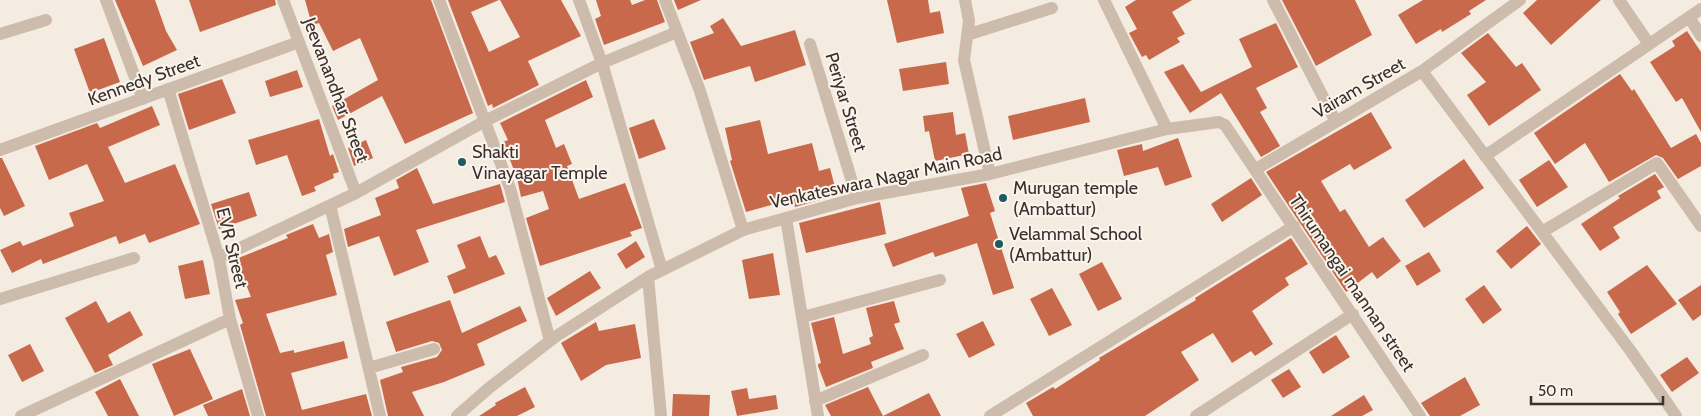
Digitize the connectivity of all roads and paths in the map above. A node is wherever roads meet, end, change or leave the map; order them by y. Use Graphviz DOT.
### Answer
graph roads {
  1 [pos="106,0"];
  2 [pos="283,0"];
  3 [pos="439,0"];
  4 [pos="579,0"];
  5 [pos="665,0"];
  6 [pos="965,0"];
  7 [pos="1104,0"];
  8 [pos="1273,0"];
  9 [pos="1520,0"];
  10 [pos="1618,0"];
  11 [pos="1052,8"];
  12 [pos="1701,9"];
  13 [pos="1689,17"];
  14 [pos="46,20"];
  15 [pos="678,32"];
  16 [pos="0,34"];
  17 [pos="967,35"];
  18 [pos="1701,36"];
  19 [pos="299,42"];
  20 [pos="810,44"];
  21 [pos="1649,44"];
  22 [pos="602,63"];
  23 [pos="1422,71"];
  24 [pos="168,90"];
  25 [pos="143,99"];
  26 [pos="485,120"];
  27 [pos="1336,122"];
  28 [pos="1167,129"];
  29 [pos="0,150"];
  30 [pos="1485,156"];
  31 [pos="1256,169"];
  32 [pos="990,174"];
  33 [pos="356,193"];
  34 [pos="857,198"];
  35 [pos="330,205"];
  36 [pos="786,218"];
  37 [pos="1294,226"];
  38 [pos="1701,226"];
  39 [pos="743,230"];
  40 [pos="1542,232"];
  41 [pos="134,258"];
  42 [pos="219,258"];
  43 [pos="662,270"];
  44 [pos="648,277"];
  45 [pos="940,280"];
  46 [pos="0,299"];
  47 [pos="1353,314"];
  48 [pos="803,317"];
  49 [pos="230,319"];
  50 [pos="550,341"];
  51 [pos="434,349"];
  52 [pos="923,355"];
  53 [pos="369,368"];
  54 [pos="815,401"];
  55 [pos="462,414"];
  56 [pos="1416,415"];
  57 [pos="21,416"];
  58 [pos="258,416"];
  59 [pos="380,416"];
  60 [pos="661,416"];
  61 [pos="818,416"];
  62 [pos="990,416"];
  63 [pos="1196,416"];
  64 [pos="1676,416"];
  1 -- 25 [label="street"];
  2 -- 19 [label="street, Jeevanandhar Street"];
  3 -- 26 [label="street"];
  4 -- 22 [label="street"];
  5 -- 15 [label="street"];
  6 -- 17 [label="street"];
  7 -- 28 [label="street"];
  8 -- 27 [label="street"];
  9 -- 23 [label="street, Vairam Street"];
  10 -- 21 [label="street"];
  11 -- 17 [label="street"];
  12 -- 13 [label="street"];
  13 -- 18 [label="street"];
  13 -- 21 [label="street"];
  14 -- 16 [label="street"];
  15 -- 22 [label="street"];
  15 -- 39 [label="street"];
  17 -- 32 [label="street"];
  19 -- 24 [label="street, Kennedy Street"];
  19 -- 33 [label="street, Jeevanandhar Street"];
  20 -- 34 [label="street, Periyar Street"];
  21 -- 30 [label="street"];
  22 -- 26 [label="street"];
  22 -- 43 [label="street"];
  23 -- 27 [label="street, Vairam Street"];
  23 -- 30 [label="street"];
  24 -- 25 [label="street, Kennedy Street"];
  24 -- 42 [label="street, EVR Street"];
  25 -- 29 [label="street, Kennedy Street"];
  26 -- 33 [label="street"];
  26 -- 50 [label="street"];
  27 -- 31 [label="street, Vairam Street"];
  28 -- 31 [label="street, Venkateswara Nagar Main Road"];
  28 -- 32 [label="street, Venkateswara Nagar Main Road"];
  30 -- 40 [label="street"];
  31 -- 37 [label="street, Thirumangai mannan street"];
  32 -- 34 [label="street, Venkateswara Nagar Main Road"];
  33 -- 35 [label="street"];
  34 -- 36 [label="street, Venkateswara Nagar Main Road"];
  35 -- 42 [label="street"];
  35 -- 53 [label="street"];
  36 -- 39 [label="street, Venkateswara Nagar Main Road"];
  36 -- 48 [label="street"];
  37 -- 47 [label="street, Thirumangai mannan street"];
  37 -- 62 [label="street"];
  38 -- 40 [label="street"];
  39 -- 43 [label="street, Venkateswara Nagar Main Road"];
  40 -- 64 [label="street"];
  41 -- 46 [label="street"];
  42 -- 49 [label="street, EVR Street"];
  43 -- 44 [label="street, Venkateswara Nagar Main Road"];
  44 -- 50 [label="street, Venkateswara Nagar Main Road"];
  44 -- 60 [label="street"];
  45 -- 48 [label="street"];
  47 -- 56 [label="street, Thirumangai mannan street"];
  47 -- 63 [label="street"];
  48 -- 54 [label="street"];
  49 -- 57 [label="street"];
  49 -- 58 [label="street, EVR Street"];
  50 -- 55 [label="street, Venkateswara Nagar Main Road"];
  51 -- 53 [label="street"];
  52 -- 54 [label="street"];
  53 -- 59 [label="street"];
  54 -- 61 [label="street"];
}
